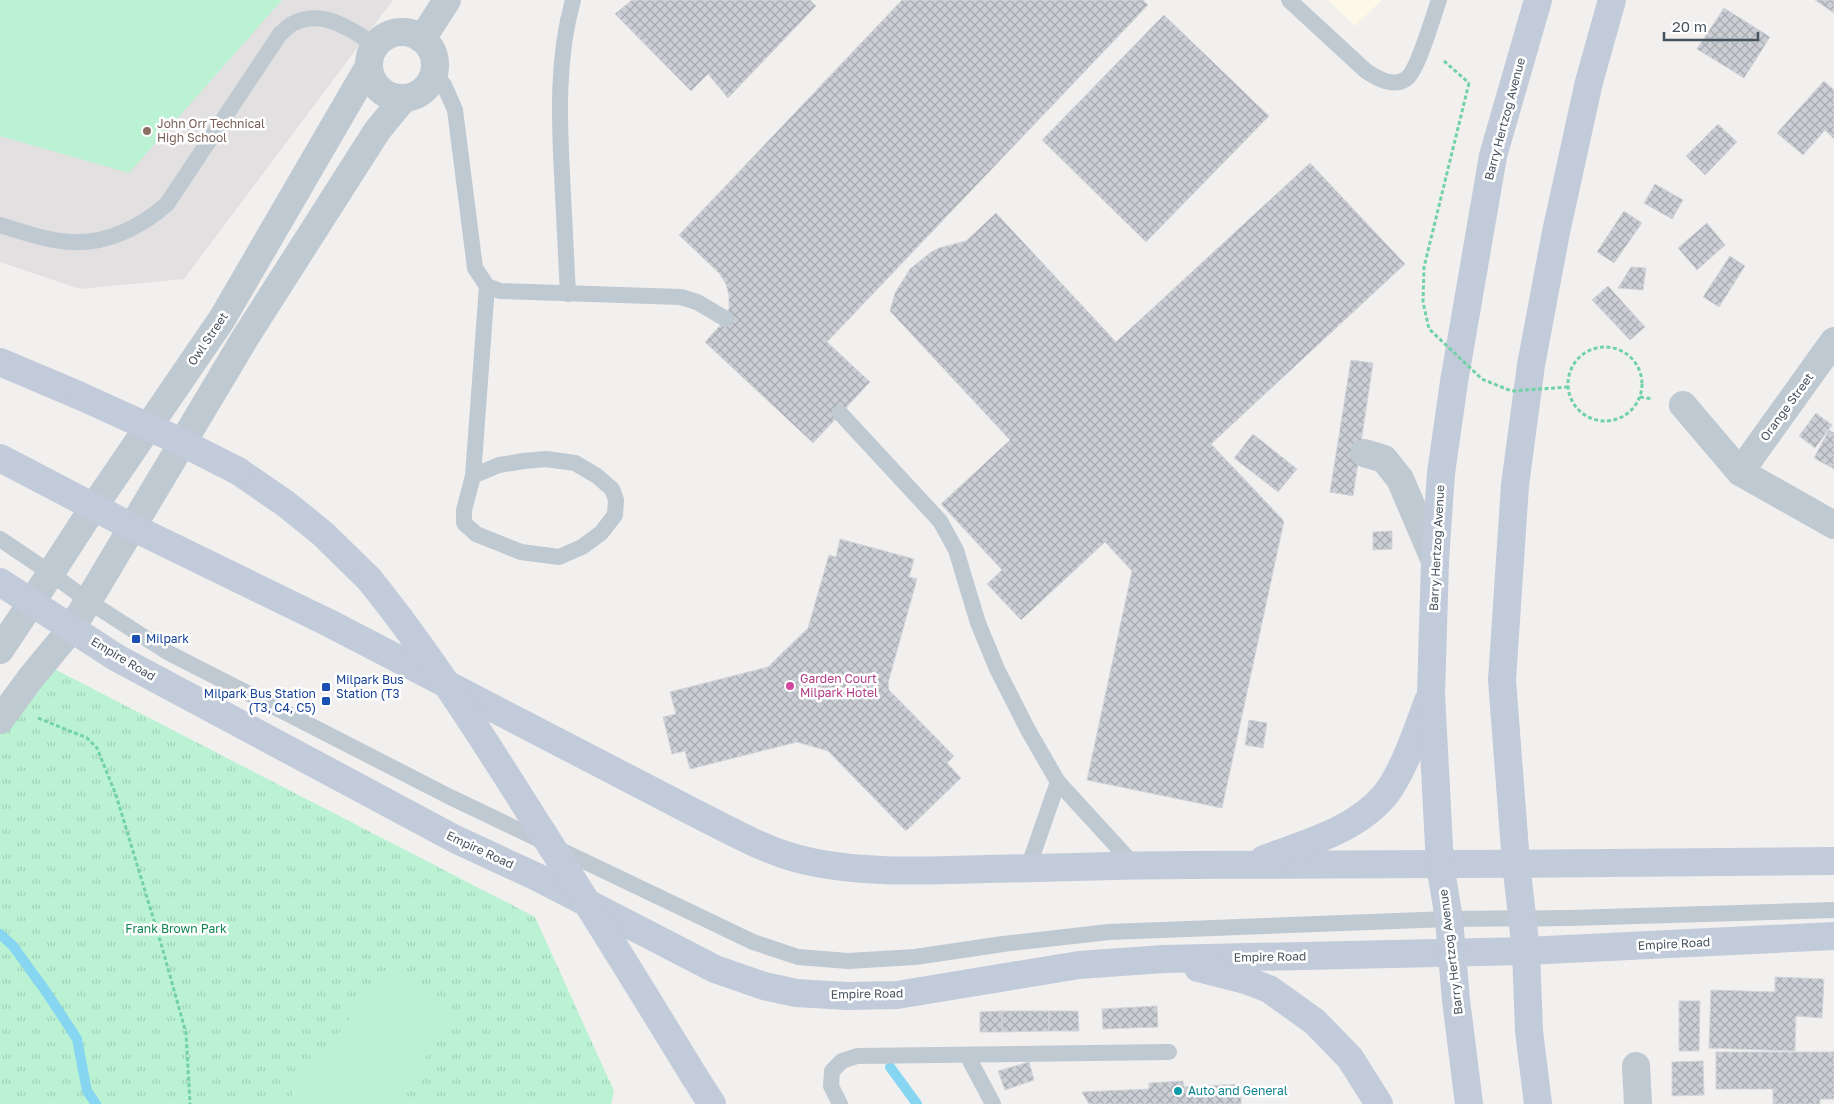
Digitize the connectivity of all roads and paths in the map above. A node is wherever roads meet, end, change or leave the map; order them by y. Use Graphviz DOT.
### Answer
graph roads {
  1 [pos="447,0"];
  2 [pos="573,0"];
  3 [pos="1290,0"];
  4 [pos="1439,0"];
  5 [pos="1538,0"];
  6 [pos="1612,0"];
  7 [pos="422,39"];
  8 [pos="1424,43"];
  9 [pos="372,56"];
  10 [pos="434,73"];
  11 [pos="404,98"];
  12 [pos="0,225"];
  13 [pos="487,286"];
  14 [pos="568,294"];
  15 [pos="726,319"];
  16 [pos="1834,341"];
  17 [pos="0,362"];
  18 [pos="1568,387"];
  19 [pos="1683,405"];
  20 [pos="840,413"];
  21 [pos="1364,452"];
  22 [pos="0,458"];
  23 [pos="1740,472"];
  24 [pos="474,476"];
  25 [pos="94,508"];
  26 [pos="1834,526"];
  27 [pos="132,528"];
  28 [pos="0,539"];
  29 [pos="1435,561"];
  30 [pos="52,574"];
  31 [pos="0,582"];
  32 [pos="88,601"];
  33 [pos="32,602"];
  34 [pos="72,628"];
  35 [pos="0,650"];
  36 [pos="1431,694"];
  37 [pos="33,716"];
  38 [pos="0,720"];
  39 [pos="1058,782"];
  40 [pos="1834,861"];
  41 [pos="1516,863"];
  42 [pos="1134,865"];
  43 [pos="1246,865"];
  44 [pos="1440,865"];
  45 [pos="1028,868"];
  46 [pos="1834,910"];
  47 [pos="1450,919"];
  48 [pos="1521,919"];
  49 [pos="1834,936"];
  50 [pos="1526,950"];
  51 [pos="1452,953"];
  52 [pos="1164,960"];
  53 [pos="1169,1052"];
  54 [pos="967,1055"];
  55 [pos="1636,1066"];
  56 [pos="190,1104"];
  57 [pos="712,1104"];
  58 [pos="840,1104"];
  59 [pos="994,1104"];
  60 [pos="1379,1104"];
  61 [pos="1468,1104"];
  62 [pos="1538,1104"];
  63 [pos="1638,1104"];
  1 -- 7 [label="street"];
  2 -- 14 [label="lane"];
  3 -- 8 [label="lane"];
  4 -- 8 [label="lane"];
  5 -- 29 [label="main road, Barry Hertzog Avenue"];
  6 -- 41 [label="main road"];
  7 -- 9 [label="street"];
  7 -- 10 [label="street"];
  8 -- 18 [label="path, bridge"];
  9 -- 11 [label="street"];
  9 -- 12 [label="lane"];
  9 -- 25 [label="street, Owl Street"];
  10 -- 11 [label="street"];
  10 -- 13 [label="lane"];
  11 -- 27 [label="street"];
  13 -- 14 [label="lane"];
  13 -- 24 [label="lane"];
  14 -- 15 [label="lane"];
  16 -- 23 [label="street, Orange Street"];
  17 -- 57 [label="main road, bridge"];
  18 -- 18 [label="path"];
  19 -- 23 [label="street"];
  20 -- 39 [label="lane"];
  21 -- 29 [label="street"];
  22 -- 25 [label="main road"];
  23 -- 26 [label="street"];
  24 -- 24 [label="lane"];
  25 -- 27 [label="main road"];
  25 -- 30 [label="street, Owl Street"];
  27 -- 32 [label="street"];
  27 -- 45 [label="main road"];
  28 -- 30 [label="lane"];
  29 -- 36 [label="main road, Barry Hertzog Avenue"];
  30 -- 32 [label="lane"];
  30 -- 33 [label="street, Owl Street"];
  31 -- 33 [label="main road, Empire Road"];
  32 -- 34 [label="street"];
  32 -- 47 [label="lane"];
  33 -- 34 [label="main road, Empire Road"];
  33 -- 35 [label="street, Owl Street"];
  34 -- 38 [label="street"];
  34 -- 52 [label="main road, Empire Road"];
  36 -- 43 [label="main road"];
  36 -- 44 [label="main road, Barry Hertzog Avenue"];
  37 -- 56 [label="path"];
  39 -- 42 [label="lane"];
  39 -- 45 [label="lane"];
  40 -- 41 [label="main road"];
  41 -- 44 [label="main road"];
  41 -- 48 [label="main road"];
  42 -- 43 [label="main road"];
  42 -- 45 [label="main road"];
  43 -- 44 [label="main road"];
  44 -- 47 [label="main road, Barry Hertzog Avenue"];
  46 -- 48 [label="lane"];
  47 -- 48 [label="lane"];
  47 -- 51 [label="main road, Barry Hertzog Avenue"];
  48 -- 50 [label="main road"];
  49 -- 50 [label="main road, Empire Road"];
  50 -- 51 [label="main road, Empire Road"];
  50 -- 62 [label="main road"];
  51 -- 52 [label="main road, Empire Road"];
  51 -- 61 [label="main road, Barry Hertzog Avenue"];
  52 -- 60 [label="main road"];
  53 -- 54 [label="lane"];
  54 -- 58 [label="lane"];
  54 -- 59 [label="lane"];
  55 -- 63 [label="street"];
}
